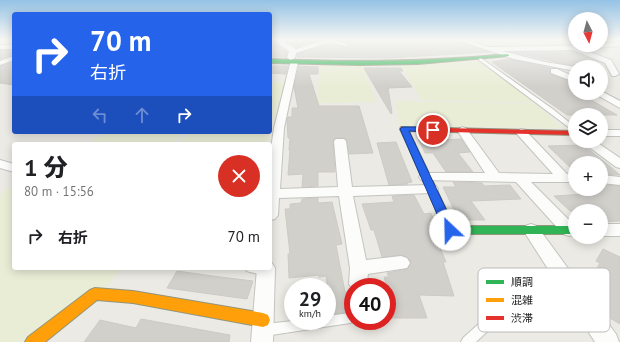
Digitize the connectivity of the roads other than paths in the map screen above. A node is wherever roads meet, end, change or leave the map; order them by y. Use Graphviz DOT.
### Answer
graph roads {
  1 [pos="292,55"];
  2 [pos="301,55"];
  3 [pos="507,55"];
  4 [pos="591,55"];
  5 [pos="12,59"];
  6 [pos="292,59"];
  7 [pos="480,59"];
  8 [pos="272,61"];
  9 [pos="0,63"];
  10 [pos="538,63"];
  11 [pos="568,68"];
  12 [pos="608,73"];
  13 [pos="618,74"];
  14 [pos="568,77"];
  15 [pos="608,98"];
  16 [pos="620,105"];
  17 [pos="568,126"];
  18 [pos="462,130"];
  19 [pos="521,132"];
  20 [pos="568,132"];
  21 [pos="608,133"];
  22 [pos="620,133"];
  23 [pos="340,140"];
  24 [pos="597,148"];
  25 [pos="0,164"];
  26 [pos="620,164"];
  27 [pos="12,167"];
  28 [pos="568,176"];
  29 [pos="568,177"];
  30 [pos="495,178"];
  31 [pos="520,178"];
  32 [pos="608,180"];
  33 [pos="620,181"];
  34 [pos="429,183"];
  35 [pos="345,191"];
  36 [pos="272,194"];
  37 [pos="568,226"];
  38 [pos="531,230"];
  39 [pos="568,230"];
  40 [pos="608,230"];
  41 [pos="620,230"];
  42 [pos="401,263"];
  43 [pos="557,268"];
  44 [pos="261,270"];
  45 [pos="344,319"];
  46 [pos="262,331"];
  47 [pos="478,332"];
  48 [pos="601,332"];
  49 [pos="33,342"];
  50 [pos="467,342"];
  51 [pos="608,342"];
  1 -- 6 [label="street"];
  2 -- 6 [label="street"];
  3 -- 7 [label="street"];
  3 -- 10 [label="street"];
  4 -- 13 [label="street"];
  5 -- 9 [label="street"];
  6 -- 7 [label="street"];
  6 -- 8 [label="street"];
  6 -- 36 [label="street"];
  7 -- 17 [label="lane"];
  10 -- 11 [label="street"];
  10 -- 14 [label="street"];
  12 -- 13 [label="street"];
  15 -- 16 [label="street"];
  18 -- 19 [label="street"];
  18 -- 30 [label="street"];
  18 -- 34 [label="street"];
  19 -- 20 [label="street"];
  19 -- 28 [label="street"];
  21 -- 22 [label="street"];
  23 -- 35 [label="street"];
  24 -- 26 [label="street"];
  25 -- 27 [label="street"];
  29 -- 31 [label="street"];
  30 -- 31 [label="street"];
  30 -- 34 [label="street"];
  31 -- 37 [label="street"];
  32 -- 33 [label="street"];
  34 -- 35 [label="street"];
  34 -- 38 [label="street"];
  35 -- 36 [label="street"];
  35 -- 42 [label="street"];
  38 -- 39 [label="street"];
  38 -- 43 [label="street"];
  40 -- 41 [label="street"];
  44 -- 46 [label="street"];
  45 -- 46 [label="lane"];
  46 -- 49 [label="street"];
  47 -- 50 [label="lane"];
  48 -- 51 [label="street"];
}
